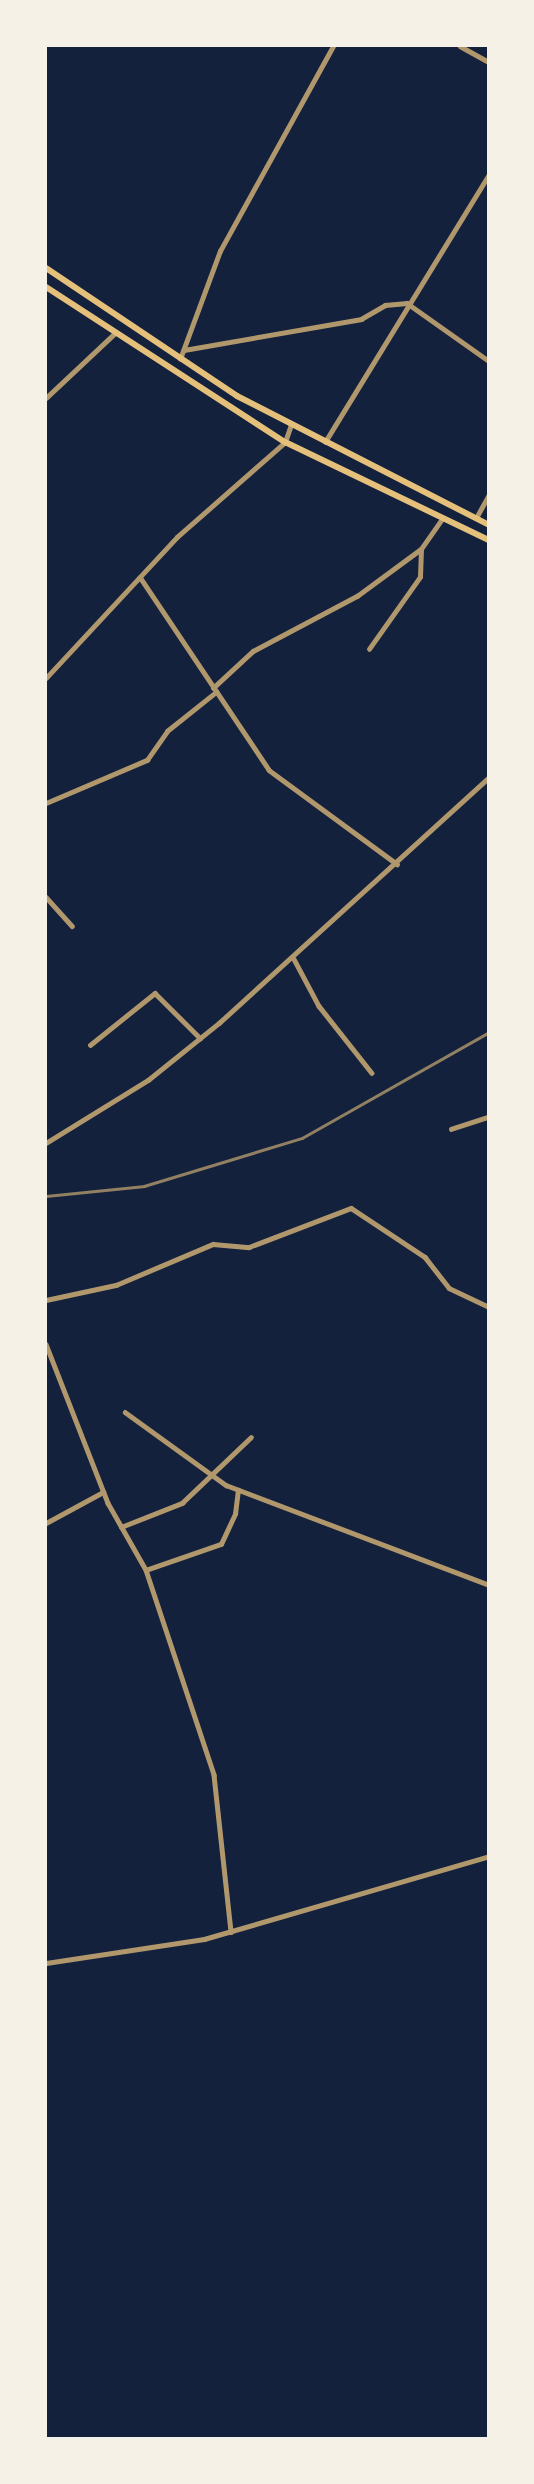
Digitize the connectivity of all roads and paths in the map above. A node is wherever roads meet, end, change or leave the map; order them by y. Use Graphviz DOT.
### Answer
graph roads {
  1 [pos="333,46"];
  2 [pos="460,46"];
  3 [pos="488,62"];
  4 [pos="488,174"];
  5 [pos="46,268"];
  6 [pos="46,287"];
  7 [pos="407,303"];
  8 [pos="114,334"];
  9 [pos="184,350"];
  10 [pos="180,359"];
  11 [pos="488,361"];
  12 [pos="46,398"];
  13 [pos="291,425"];
  14 [pos="285,443"];
  15 [pos="324,443"];
  16 [pos="488,495"];
  17 [pos="442,519"];
  18 [pos="475,519"];
  19 [pos="488,525"];
  20 [pos="488,540"];
  21 [pos="421,549"];
  22 [pos="140,577"];
  23 [pos="369,649"];
  24 [pos="46,678"];
  25 [pos="214,690"];
  26 [pos="488,776"];
  27 [pos="46,803"];
  28 [pos="397,864"];
  29 [pos="46,897"];
  30 [pos="72,926"];
  31 [pos="294,958"];
  32 [pos="200,1038"];
  33 [pos="90,1045"];
  34 [pos="372,1073"];
  35 [pos="488,1117"];
  36 [pos="451,1129"];
  37 [pos="46,1143"];
  38 [pos="46,1300"];
  39 [pos="488,1307"];
  40 [pos="46,1344"];
  41 [pos="125,1412"];
  42 [pos="251,1437"];
  43 [pos="212,1477"];
  44 [pos="237,1490"];
  45 [pos="104,1492"];
  46 [pos="46,1523"];
  47 [pos="121,1527"];
  48 [pos="146,1570"];
  49 [pos="488,1585"];
  50 [pos="488,1856"];
  51 [pos="231,1932"];
  52 [pos="46,1963"];
  1 -- 9 [label="street"];
  2 -- 3 [label="street"];
  4 -- 7 [label="street"];
  5 -- 10 [label="main road"];
  6 -- 8 [label="main road"];
  7 -- 9 [label="street"];
  7 -- 11 [label="street"];
  7 -- 15 [label="street"];
  8 -- 12 [label="street"];
  8 -- 14 [label="main road"];
  9 -- 10 [label="street"];
  10 -- 13 [label="main road"];
  13 -- 14 [label="street"];
  13 -- 15 [label="main road"];
  14 -- 17 [label="main road"];
  14 -- 22 [label="street"];
  15 -- 18 [label="main road"];
  16 -- 18 [label="street"];
  17 -- 20 [label="main road"];
  17 -- 21 [label="street"];
  18 -- 19 [label="main road"];
  21 -- 23 [label="street"];
  21 -- 25 [label="street"];
  22 -- 24 [label="street"];
  22 -- 25 [label="street"];
  25 -- 27 [label="street"];
  25 -- 28 [label="street"];
  26 -- 28 [label="street"];
  28 -- 31 [label="street"];
  29 -- 30 [label="street"];
  31 -- 32 [label="street"];
  31 -- 34 [label="street"];
  32 -- 33 [label="street"];
  32 -- 37 [label="street"];
  35 -- 36 [label="street"];
  38 -- 39 [label="street"];
  40 -- 45 [label="street"];
  41 -- 43 [label="street"];
  42 -- 43 [label="street"];
  43 -- 44 [label="street"];
  43 -- 47 [label="street"];
  44 -- 48 [label="street"];
  44 -- 49 [label="street"];
  45 -- 46 [label="street"];
  45 -- 47 [label="street"];
  47 -- 48 [label="street"];
  48 -- 51 [label="street"];
  50 -- 51 [label="street"];
  51 -- 52 [label="street"];
}
